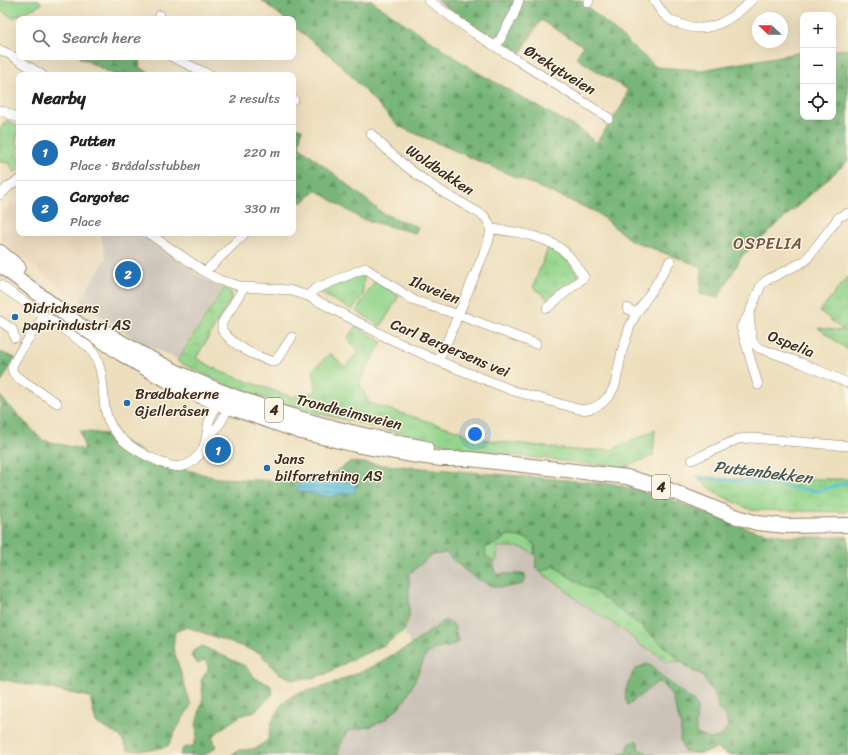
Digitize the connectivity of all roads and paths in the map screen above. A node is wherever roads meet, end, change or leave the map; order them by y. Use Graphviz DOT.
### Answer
graph roads {
  1 [pos="428,0"];
  2 [pos="519,0"];
  3 [pos="654,0"];
  4 [pos="752,0"];
  5 [pos="496,47"];
  6 [pos="0,50"];
  7 [pos="16,58"];
  8 [pos="18,60"];
  9 [pos="178,60"];
  10 [pos="37,72"];
  11 [pos="204,72"];
  12 [pos="0,110"];
  13 [pos="16,117"];
  14 [pos="609,118"];
  15 [pos="371,134"];
  16 [pos="16,182"];
  17 [pos="1,192"];
  18 [pos="848,213"];
  19 [pos="491,229"];
  20 [pos="152,236"];
  21 [pos="242,236"];
  22 [pos="0,252"];
  23 [pos="670,261"];
  24 [pos="0,265"];
  25 [pos="205,272"];
  26 [pos="0,285"];
  27 [pos="244,287"];
  28 [pos="308,296"];
  29 [pos="547,308"];
  30 [pos="627,308"];
  31 [pos="636,314"];
  32 [pos="749,314"];
  33 [pos="459,315"];
  34 [pos="44,316"];
  35 [pos="0,321"];
  36 [pos="292,337"];
  37 [pos="15,338"];
  38 [pos="536,344"];
  39 [pos="438,361"];
  40 [pos="848,383"];
  41 [pos="758,385"];
  42 [pos="224,401"];
  43 [pos="57,403"];
  44 [pos="848,446"];
  45 [pos="692,460"];
  46 [pos="848,525"];
  1 -- 5 [label="street, Ørekytveien"];
  2 -- 5 [label="street"];
  3 -- 4 [label="street"];
  5 -- 14 [label="street, Ørekytveien"];
  6 -- 7 [label="street"];
  8 -- 10 [label="street"];
  9 -- 11 [label="street"];
  12 -- 13 [label="street"];
  15 -- 19 [label="street, Woldbakken"];
  16 -- 17 [label="street"];
  18 -- 32 [label="street, Ospelia"];
  19 -- 29 [label="street"];
  19 -- 33 [label="street"];
  20 -- 25 [label="street, Carl Bergersens vei"];
  21 -- 25 [label="street"];
  22 -- 42 [label="highway, Trondheimsveien / 4"];
  23 -- 31 [label="street, Carl Bergersens vei"];
  24 -- 42 [label="highway, Trondheimsveien / 4"];
  25 -- 27 [label="street, Carl Bergersens vei"];
  26 -- 34 [label="street"];
  27 -- 28 [label="street, Carl Bergersens vei"];
  27 -- 36 [label="street"];
  28 -- 33 [label="street, Ilaveien"];
  28 -- 39 [label="street, Carl Bergersens vei"];
  30 -- 31 [label="street"];
  31 -- 39 [label="street, Carl Bergersens vei"];
  32 -- 40 [label="street, Ospelia"];
  32 -- 41 [label="street"];
  33 -- 38 [label="street, Ilaveien"];
  33 -- 39 [label="street"];
  34 -- 42 [label="street"];
  34 -- 43 [label="street"];
  35 -- 37 [label="street"];
  42 -- 46 [label="highway, Trondheimsveien / 4"];
  44 -- 45 [label="street"];
}
